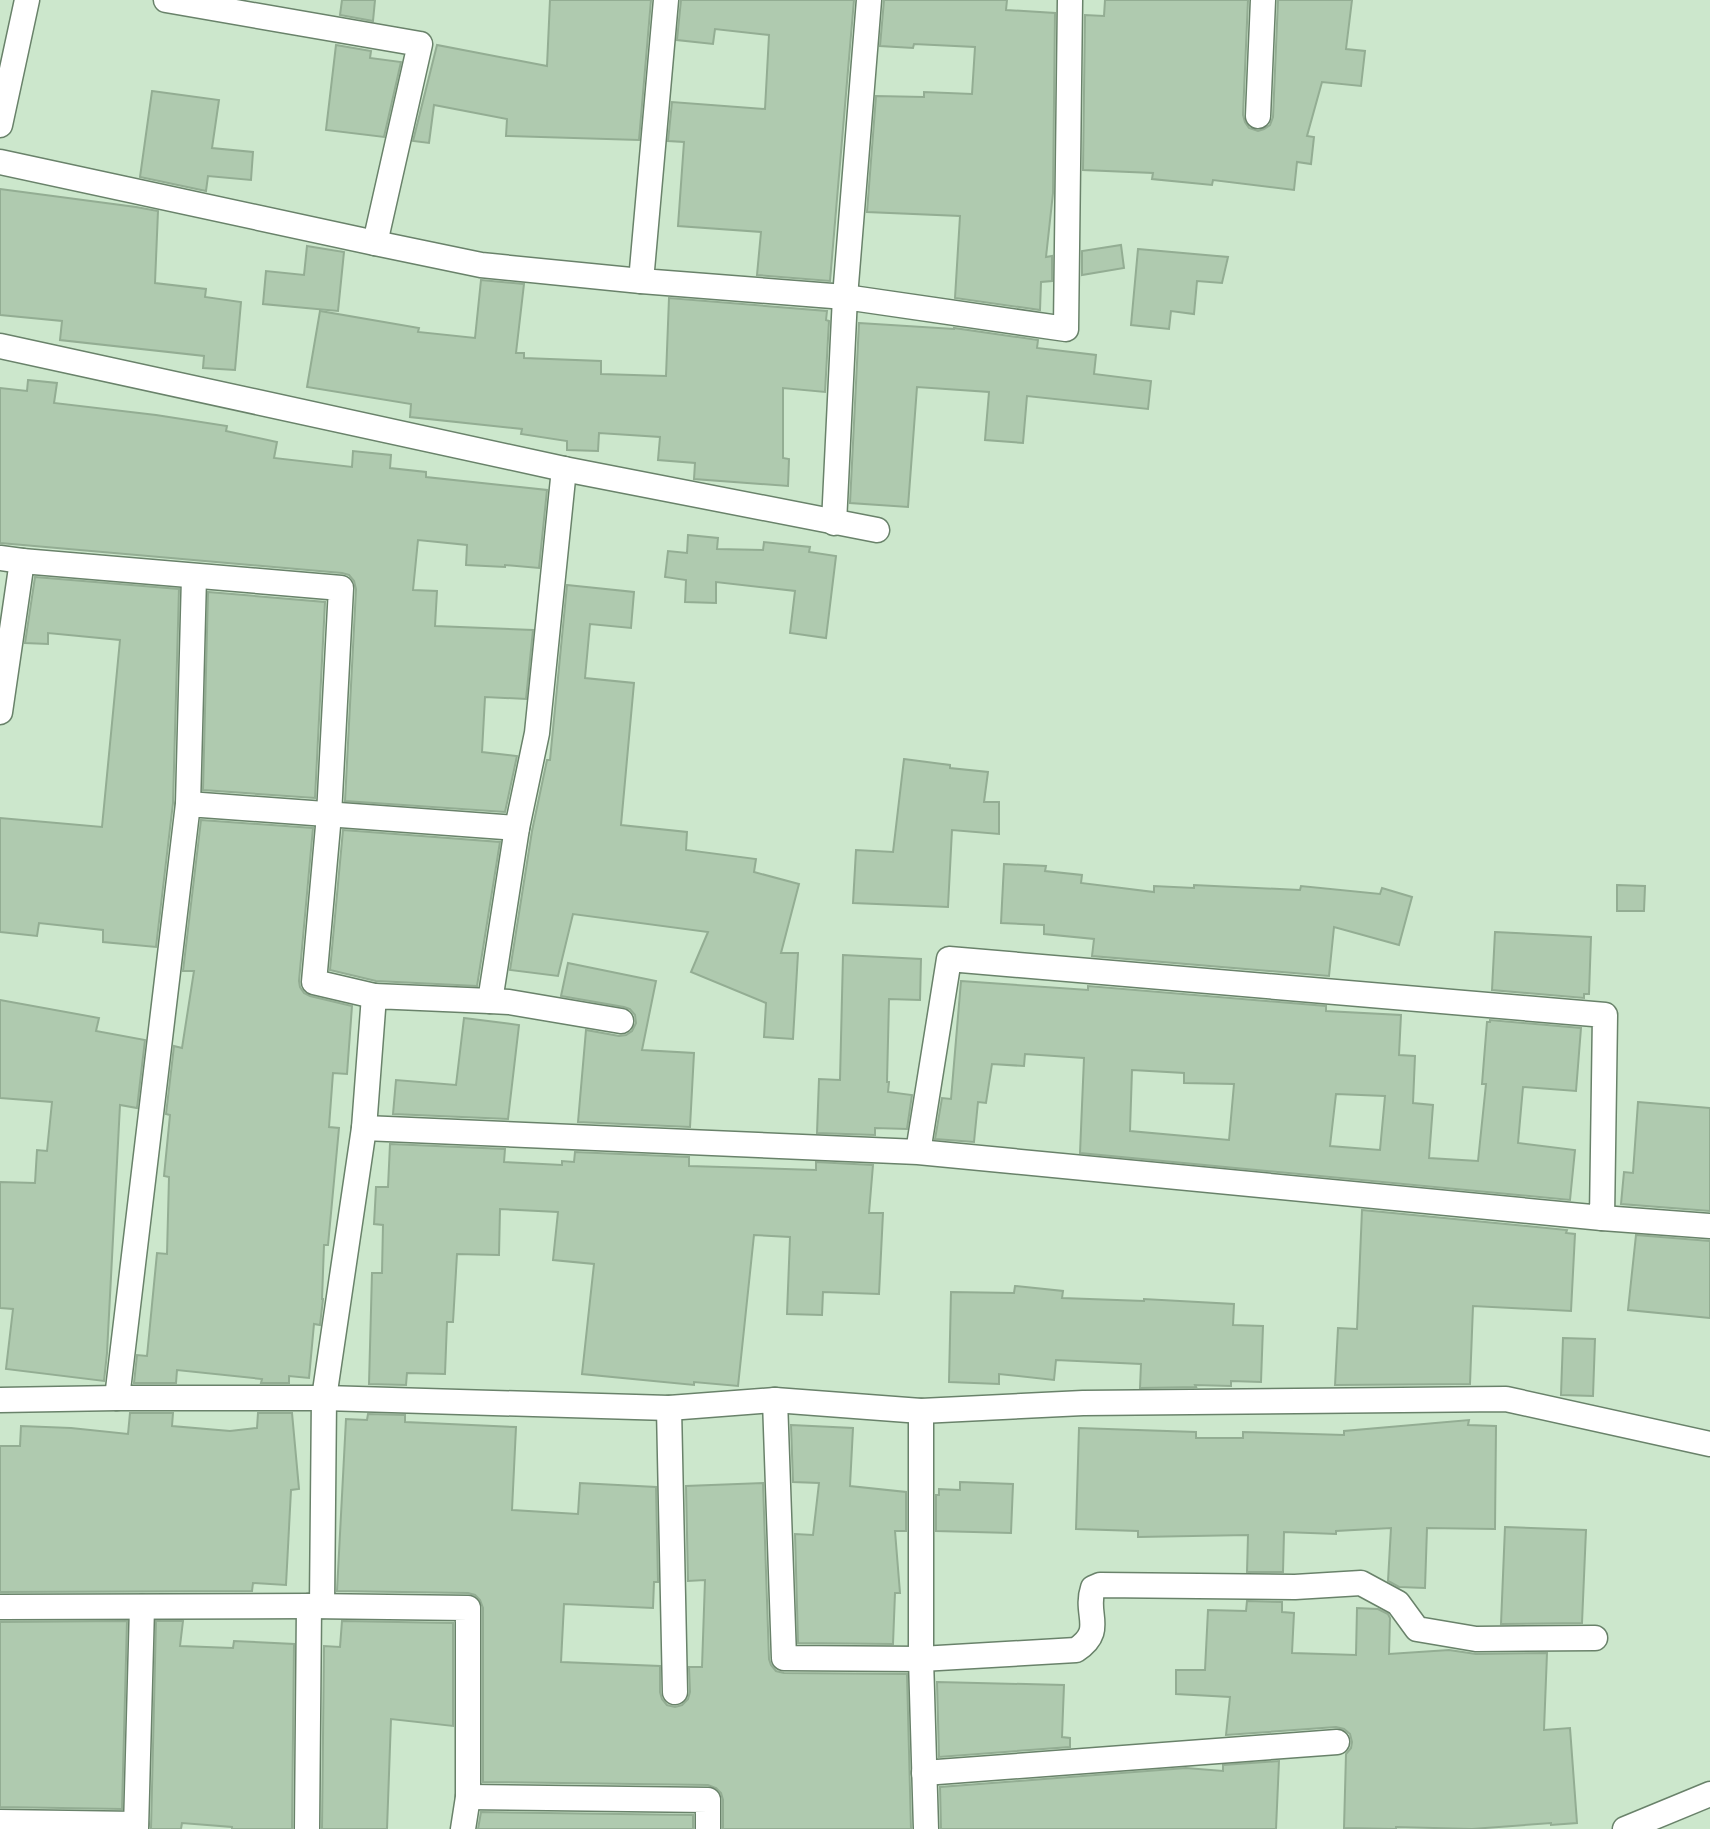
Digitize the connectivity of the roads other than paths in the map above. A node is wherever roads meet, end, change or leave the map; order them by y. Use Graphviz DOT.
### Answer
graph roads {
  1 [pos="27,0"];
  2 [pos="166,0"];
  3 [pos="666,0"];
  4 [pos="869,0"];
  5 [pos="1070,0"];
  6 [pos="1263,0"];
  7 [pos="1258,116"];
  8 [pos="0,125"];
  9 [pos="0,162"];
  10 [pos="375,243"];
  11 [pos="641,281"];
  12 [pos="845,297"];
  13 [pos="0,346"];
  14 [pos="564,470"];
  15 [pos="834,523"];
  16 [pos="877,530"];
  17 [pos="11,560"];
  18 [pos="194,577"];
  19 [pos="0,712"];
  20 [pos="188,804"];
  21 [pos="329,815"];
  22 [pos="517,828"];
  23 [pos="374,996"];
  24 [pos="490,1001"];
  25 [pos="621,1021"];
  26 [pos="364,1128"];
  27 [pos="918,1152"];
  28 [pos="1602,1218"];
  29 [pos="1710,1226"];
  30 [pos="117,1398"];
  31 [pos="324,1398"];
  32 [pos="0,1400"];
  33 [pos="775,1400"];
  34 [pos="669,1408"];
  35 [pos="921,1411"];
  36 [pos="1710,1444"];
  37 [pos="142,1606"];
  38 [pos="315,1606"];
  39 [pos="0,1607"];
  40 [pos="1595,1638"];
  41 [pos="920,1659"];
  42 [pos="675,1692"];
  43 [pos="1337,1742"];
  44 [pos="924,1773"];
  45 [pos="1710,1794"];
  46 [pos="468,1797"];
  47 [pos="0,1822"];
  48 [pos="136,1827"];
  49 [pos="1631,1828"];
  50 [pos="307,1829"];
  51 [pos="463,1829"];
  52 [pos="708,1829"];
  53 [pos="926,1829"];
  1 -- 8 [label="street"];
  2 -- 10 [label="street"];
  3 -- 11 [label="street"];
  4 -- 12 [label="street"];
  5 -- 12 [label="street"];
  6 -- 7 [label="street"];
  9 -- 10 [label="street"];
  10 -- 11 [label="street"];
  11 -- 12 [label="street"];
  12 -- 15 [label="street"];
  13 -- 14 [label="street"];
  14 -- 15 [label="street"];
  14 -- 22 [label="street"];
  15 -- 16 [label="street"];
  17 -- 18 [label="street"];
  17 -- 19 [label="street"];
  18 -- 20 [label="street"];
  18 -- 21 [label="street"];
  20 -- 21 [label="street"];
  20 -- 30 [label="street"];
  21 -- 22 [label="street"];
  21 -- 23 [label="street"];
  22 -- 24 [label="street"];
  23 -- 24 [label="street"];
  23 -- 26 [label="street"];
  24 -- 25 [label="street"];
  26 -- 27 [label="street"];
  26 -- 31 [label="street"];
  27 -- 28 [label="street"];
  27 -- 28 [label="street"];
  28 -- 29 [label="street"];
  30 -- 31 [label="street"];
  30 -- 32 [label="street"];
  31 -- 34 [label="street"];
  31 -- 38 [label="street"];
  33 -- 34 [label="street"];
  33 -- 35 [label="street"];
  33 -- 41 [label="street"];
  34 -- 42 [label="street"];
  35 -- 36 [label="street"];
  35 -- 41 [label="street"];
  37 -- 38 [label="street"];
  37 -- 39 [label="street"];
  37 -- 48 [label="street"];
  38 -- 46 [label="street"];
  38 -- 50 [label="street"];
  40 -- 41 [label="street"];
  41 -- 44 [label="street"];
  43 -- 44 [label="street"];
  44 -- 53 [label="street"];
  45 -- 49 [label="street"];
  46 -- 51 [label="street"];
  46 -- 52 [label="street"];
  47 -- 48 [label="street"];
}
